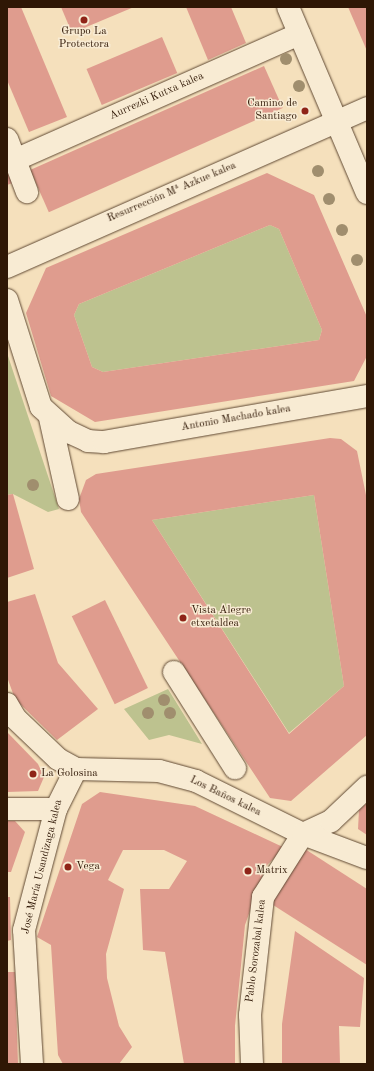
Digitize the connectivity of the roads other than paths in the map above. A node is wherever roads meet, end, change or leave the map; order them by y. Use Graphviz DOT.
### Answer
graph roads {
  1 [pos="288,7"];
  2 [pos="299,34"];
  3 [pos="367,108"];
  4 [pos="337,121"];
  5 [pos="7,139"];
  6 [pos="15,160"];
  7 [pos="27,192"];
  8 [pos="367,193"];
  9 [pos="7,267"];
  10 [pos="7,300"];
  11 [pos="367,396"];
  12 [pos="50,418"];
  13 [pos="68,499"];
  14 [pos="174,672"];
  15 [pos="7,704"];
  16 [pos="235,768"];
  17 [pos="76,769"];
  18 [pos="367,787"];
  19 [pos="7,809"];
  20 [pos="56,809"];
  21 [pos="303,834"];
  22 [pos="367,858"];
  23 [pos="32,1064"];
  24 [pos="252,1064"];
  1 -- 2 [label="street"];
  2 -- 4 [label="street"];
  2 -- 6 [label="street, Aurrezki Kutxa kalea"];
  3 -- 4 [label="street, Resurrección Mª Azkue kalea"];
  4 -- 8 [label="street"];
  4 -- 9 [label="street, Resurrección Mª Azkue kalea"];
  5 -- 6 [label="street"];
  6 -- 7 [label="street"];
  10 -- 12 [label="street"];
  11 -- 12 [label="street, Antonio Machado kalea"];
  12 -- 13 [label="street"];
  14 -- 16 [label="street"];
  15 -- 17 [label="street, Los Baños kalea"];
  17 -- 20 [label="street, José María Usandizaga kalea"];
  17 -- 21 [label="street, Los Baños kalea"];
  18 -- 21 [label="street"];
  19 -- 20 [label="street"];
  20 -- 23 [label="street, José María Usandizaga kalea"];
  21 -- 22 [label="street, Los Baños kalea"];
  21 -- 24 [label="street, Pablo Sorozabal kalea"];
}
